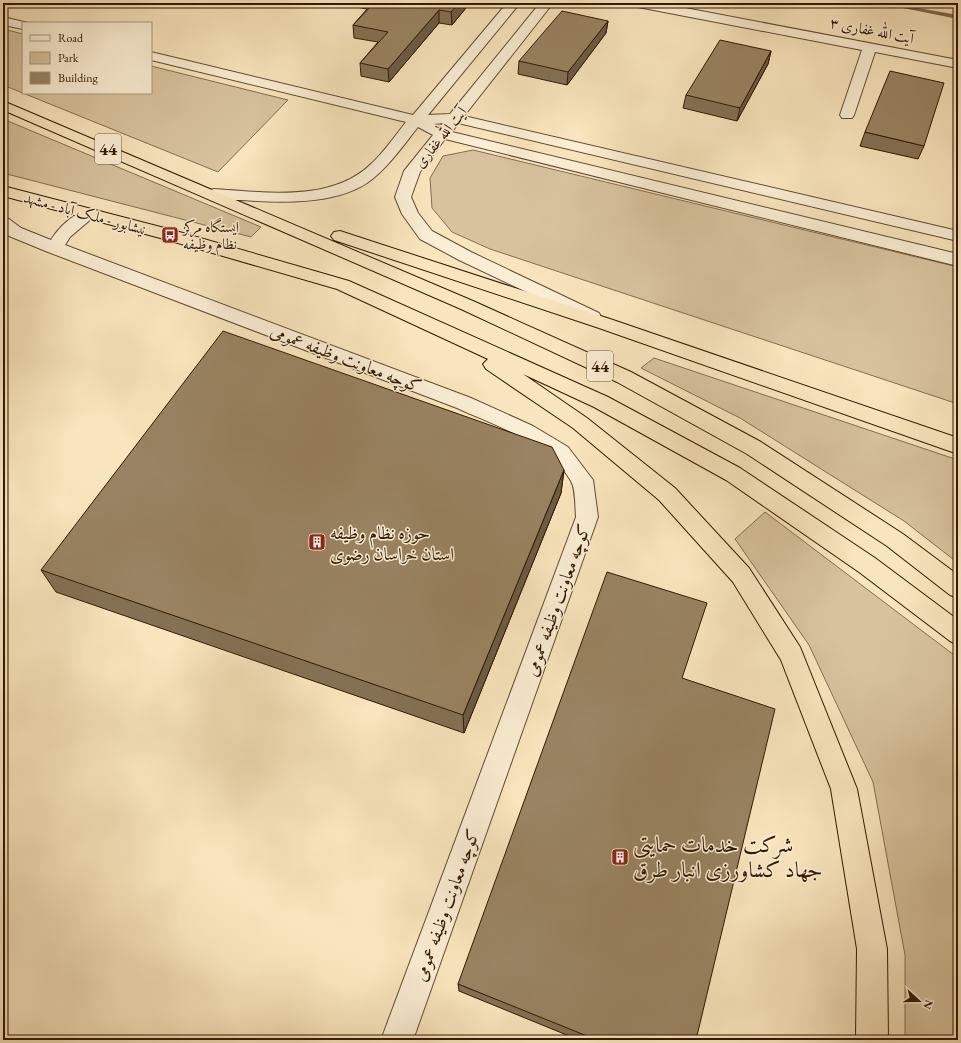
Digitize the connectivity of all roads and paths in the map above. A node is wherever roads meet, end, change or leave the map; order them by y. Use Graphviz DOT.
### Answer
graph roads {
  1 [pos="514,3"];
  2 [pos="547,3"];
  3 [pos="638,3"];
  4 [pos="3,21"];
  5 [pos="22,25"];
  6 [pos="870,47"];
  7 [pos="152,56"];
  8 [pos="958,64"];
  9 [pos="3,105"];
  10 [pos="847,115"];
  11 [pos="455,118"];
  12 [pos="416,120"];
  13 [pos="442,134"];
  14 [pos="3,191"];
  15 [pos="214,194"];
  16 [pos="89,214"];
  17 [pos="3,223"];
  18 [pos="958,236"];
  19 [pos="54,248"];
  20 [pos="958,260"];
  21 [pos="606,324"];
  22 [pos="439,327"];
  23 [pos="958,446"];
  24 [pos="958,588"];
  25 [pos="958,634"];
  26 [pos="397,1040"];
  27 [pos="872,1040"];
  1 -- 12 [label="street, آیت الله غفاری"];
  2 -- 11 [label="street, آیت الله غفاری"];
  3 -- 6 [label="street, آیت الله غفاری ۳"];
  4 -- 5 [label="street"];
  6 -- 8 [label="street, آیت الله غفاری ۳"];
  6 -- 10 [label="street"];
  7 -- 12 [label="street"];
  9 -- 15 [label="highway, 44"];
  11 -- 12 [label="street"];
  11 -- 13 [label="street, آیت الله غفاری"];
  11 -- 18 [label="street"];
  12 -- 13 [label="street"];
  12 -- 15 [label="street, آیت الله غفاری"];
  13 -- 20 [label="street"];
  13 -- 21 [label="street, آیت الله غفاری"];
  14 -- 16 [label="highway, نیشابور - ملک آباد - مشهد / 44"];
  15 -- 21 [label="highway, 44"];
  15 -- 24 [label="highway, 44"];
  16 -- 19 [label="street"];
  16 -- 22 [label="highway, نیشابور - ملک آباد - مشهد / 44"];
  17 -- 19 [label="street, کوچه معاونت وظیفه عمومی"];
  19 -- 26 [label="street, کوچه معاونت وظیفه عمومی"];
  21 -- 23 [label="highway, 44"];
  22 -- 25 [label="highway, 44"];
  22 -- 27 [label="highway"];
}
